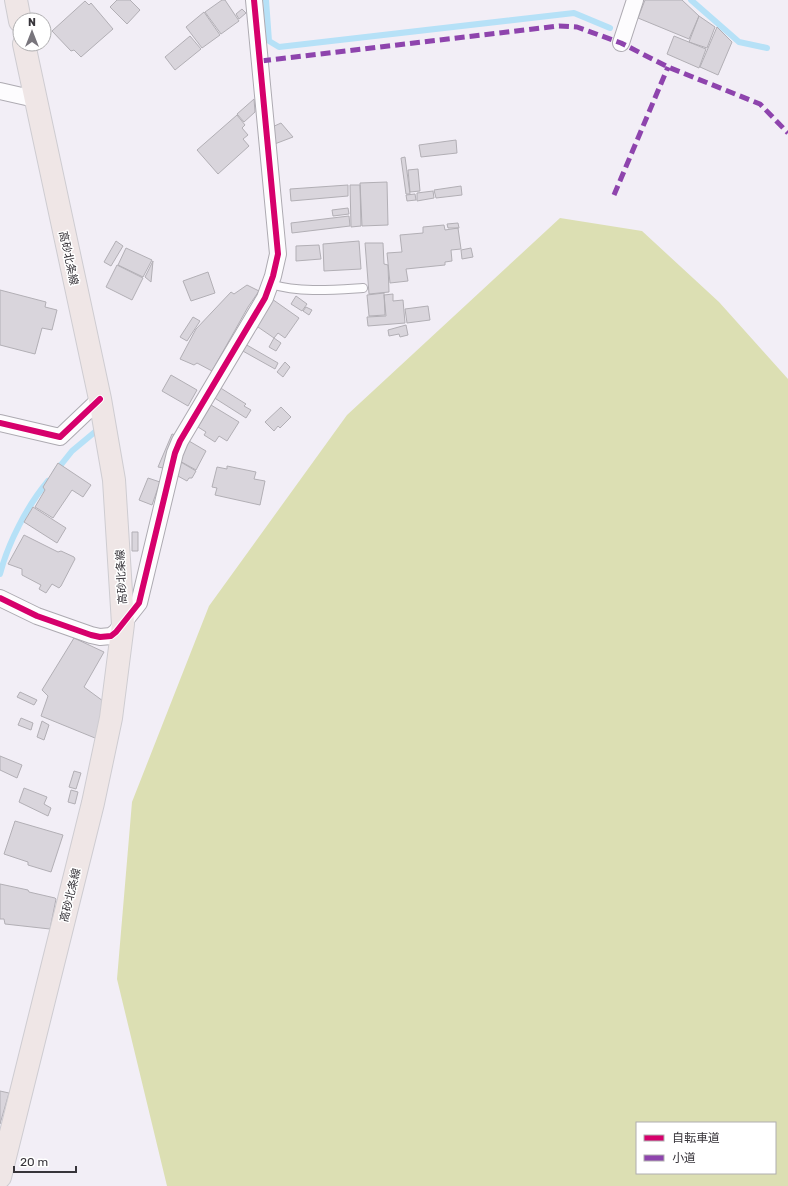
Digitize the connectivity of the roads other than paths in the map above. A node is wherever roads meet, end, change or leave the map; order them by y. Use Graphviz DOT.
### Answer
graph roads {
  1 [pos="16,0"];
  2 [pos="254,0"];
  3 [pos="635,0"];
  4 [pos="18,12"];
  5 [pos="621,43"];
  6 [pos="26,52"];
  7 [pos="0,91"];
  8 [pos="35,99"];
  9 [pos="270,284"];
  10 [pos="364,288"];
  11 [pos="100,400"];
  12 [pos="0,423"];
  13 [pos="1,599"];
  14 [pos="123,624"];
  15 [pos="0,1177"];
  1 -- 4 [label="main road"];
  2 -- 9 [label="street"];
  3 -- 5 [label="street"];
  6 -- 8 [label="main road, 高砂北条線"];
  7 -- 8 [label="street"];
  8 -- 11 [label="main road, 高砂北条線"];
  9 -- 10 [label="lane"];
  9 -- 14 [label="street"];
  11 -- 12 [label="street"];
  11 -- 14 [label="main road, 高砂北条線"];
  13 -- 14 [label="street"];
  14 -- 15 [label="main road, 高砂北条線"];
}
